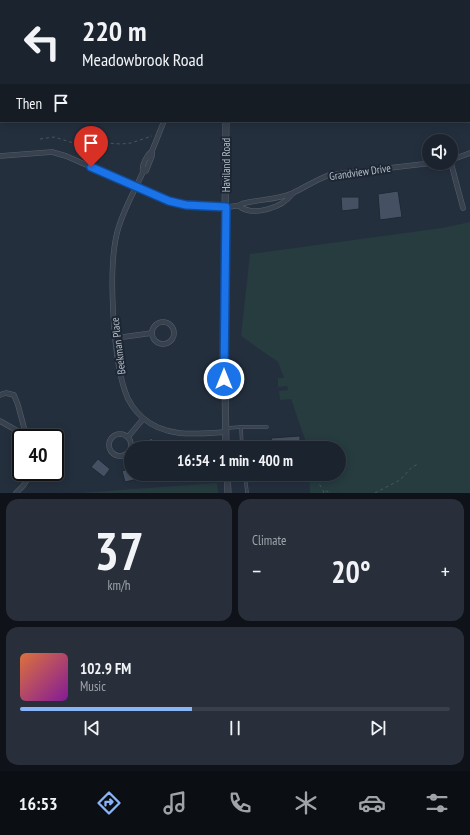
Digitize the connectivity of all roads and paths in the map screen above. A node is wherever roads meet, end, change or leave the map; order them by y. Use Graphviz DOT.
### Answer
graph roads {
  1 [pos="164,122"];
  2 [pos="226,122"];
  3 [pos="153,136"];
  4 [pos="40,139"];
  5 [pos="470,153"];
  6 [pos="0,156"];
  7 [pos="458,157"];
  8 [pos="422,164"];
  9 [pos="453,170"];
  10 [pos="136,187"];
  11 [pos="292,193"];
  12 [pos="239,206"];
  13 [pos="226,207"];
  14 [pos="463,208"];
  15 [pos="152,333"];
  16 [pos="116,338"];
  17 [pos="224,379"];
  18 [pos="236,379"];
  19 [pos="0,395"];
  20 [pos="143,418"];
  21 [pos="0,421"];
  22 [pos="267,426"];
  23 [pos="241,427"];
  24 [pos="15,429"];
  25 [pos="26,429"];
  26 [pos="225,430"];
  27 [pos="128,437"];
  28 [pos="226,441"];
  29 [pos="242,441"];
  30 [pos="418,464"];
  31 [pos="26,481"];
  32 [pos="227,481"];
  33 [pos="246,481"];
  34 [pos="318,481"];
  35 [pos="321,487"];
  36 [pos="16,493"];
  37 [pos="228,493"];
  38 [pos="247,493"];
  39 [pos="324,493"];
  40 [pos="331,493"];
  41 [pos="375,493"];
  1 -- 10 [label="street, Beekman Place"];
  2 -- 13 [label="street, Haviland Road"];
  3 -- 4 [label="path"];
  5 -- 7 [label="street"];
  6 -- 10 [label="street"];
  8 -- 11 [label="street, Grandview Drive"];
  9 -- 14 [label="street"];
  10 -- 13 [label="street"];
  10 -- 16 [label="street, Beekman Place"];
  11 -- 12 [label="street, Grandview Drive"];
  11 -- 12 [label="street, Grandview Drive"];
  12 -- 13 [label="street"];
  13 -- 17 [label="street, Haviland Road"];
  15 -- 15 [label="street"];
  15 -- 16 [label="street"];
  16 -- 20 [label="street, Beekman Place"];
  17 -- 18 [label="lane"];
  17 -- 26 [label="street, Haviland Road"];
  19 -- 25 [label="street"];
  20 -- 26 [label="street, Beekman Place"];
  20 -- 27 [label="street"];
  21 -- 24 [label="street"];
  22 -- 23 [label="lane"];
  23 -- 26 [label="lane"];
  23 -- 29 [label="lane"];
  26 -- 28 [label="street, Haviland Road"];
  27 -- 27 [label="street"];
  30 -- 41 [label="path"];
  31 -- 36 [label="street"];
  32 -- 37 [label="street"];
  33 -- 38 [label="lane"];
  34 -- 35 [label="path"];
  39 -- 40 [label="path"];
}
